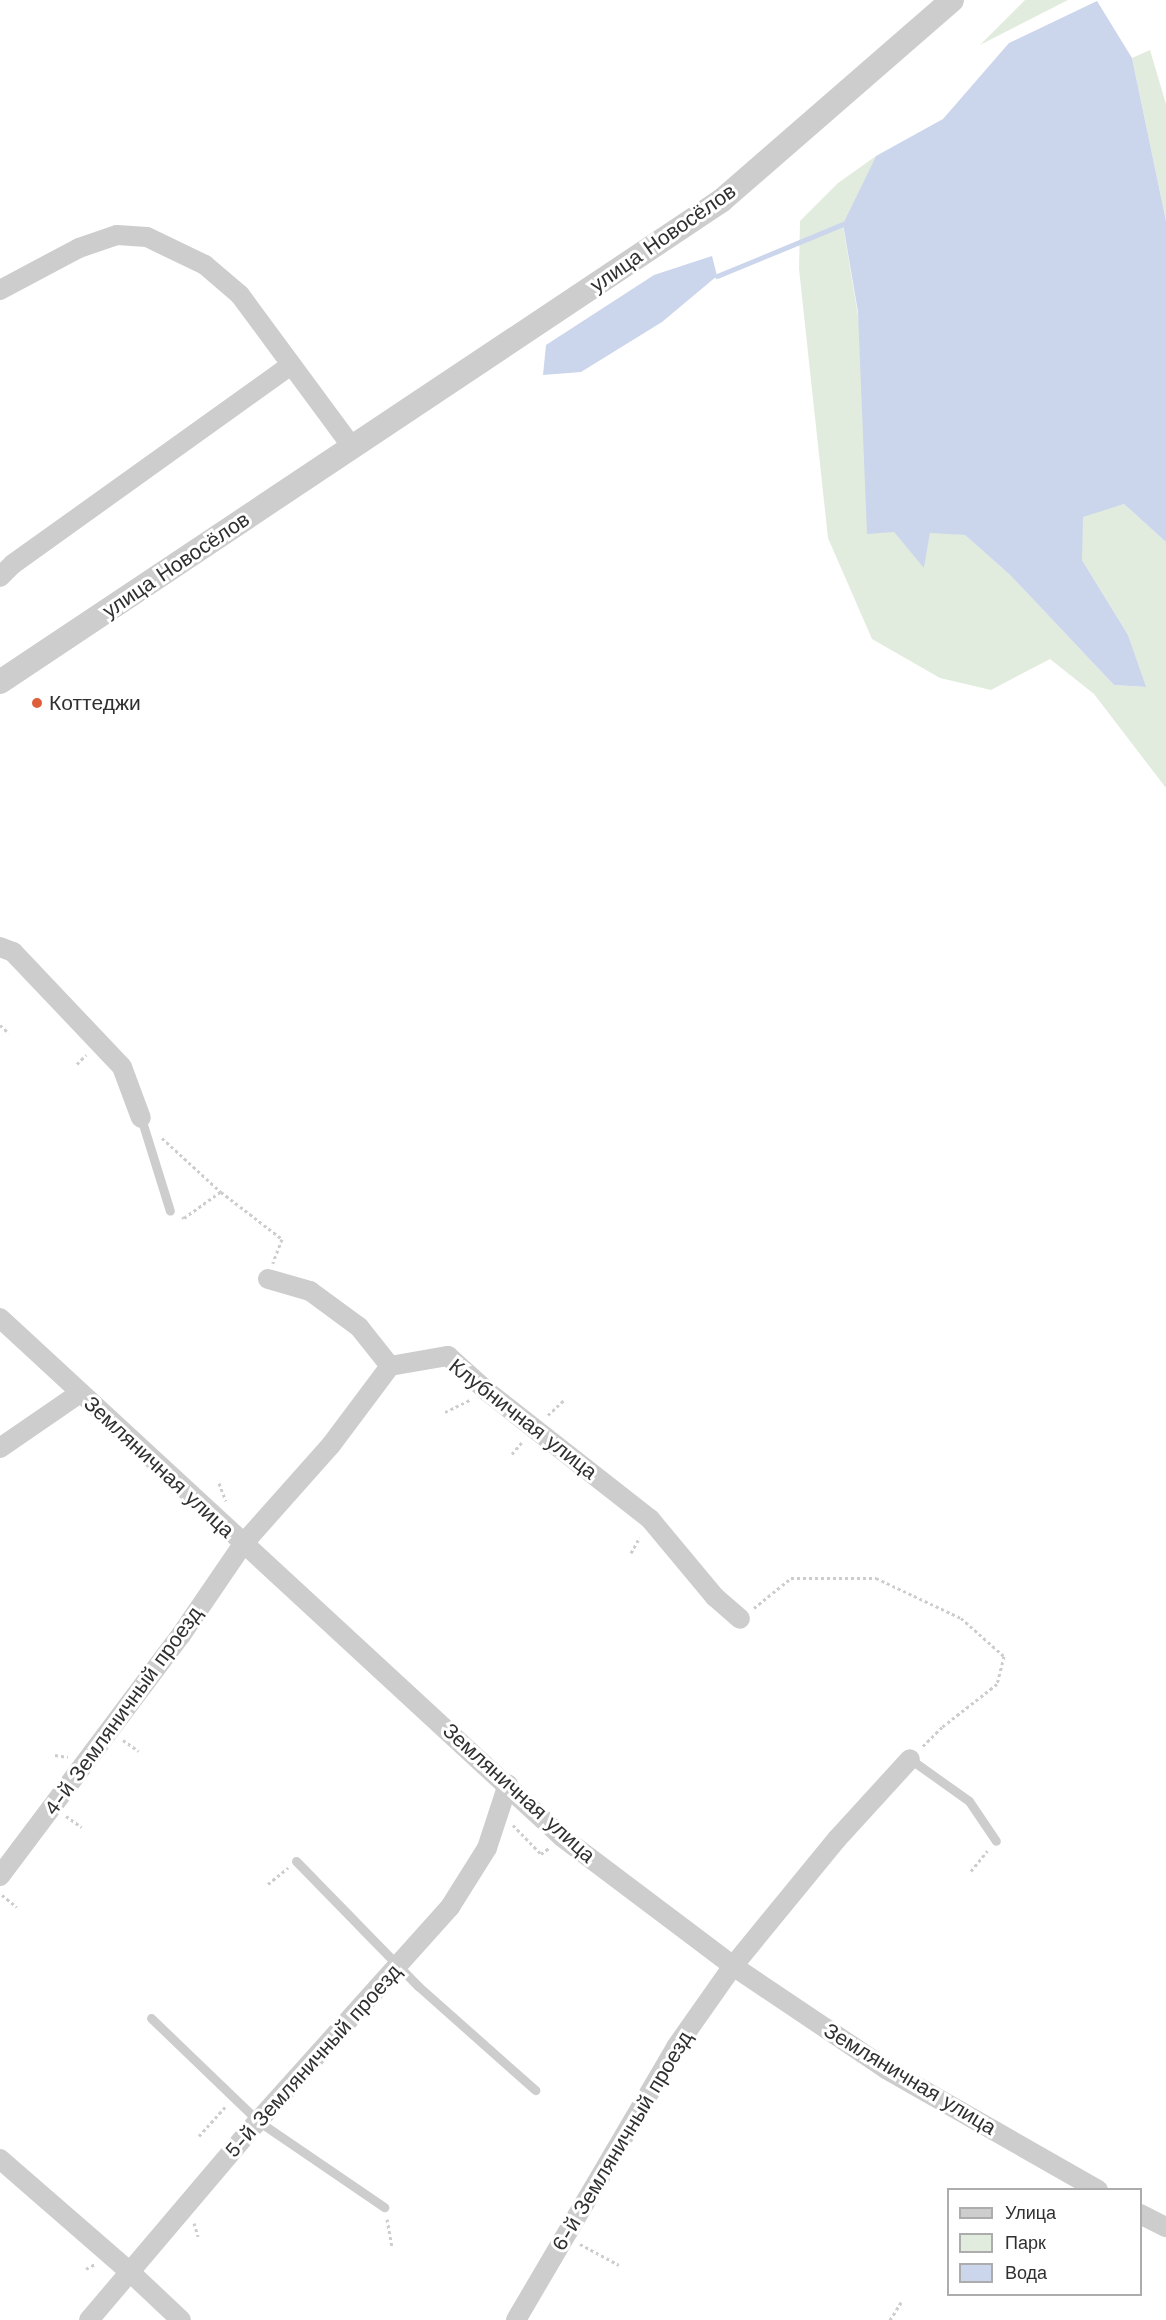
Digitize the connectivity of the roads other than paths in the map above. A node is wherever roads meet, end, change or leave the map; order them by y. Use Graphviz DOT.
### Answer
graph roads {
  1 [pos="952,0"];
  2 [pos="0,290"];
  3 [pos="291,365"];
  4 [pos="353,448"];
  5 [pos="0,577"];
  6 [pos="0,682"];
  7 [pos="0,946"];
  8 [pos="141,1118"];
  9 [pos="170,1211"];
  10 [pos="268,1280"];
  11 [pos="0,1318"];
  12 [pos="390,1366"];
  13 [pos="80,1393"];
  14 [pos="0,1448"];
  15 [pos="243,1544"];
  16 [pos="740,1619"];
  17 [pos="910,1759"];
  18 [pos="507,1784"];
  19 [pos="996,1841"];
  20 [pos="296,1861"];
  21 [pos="0,1876"];
  22 [pos="398,1965"];
  23 [pos="733,1966"];
  24 [pos="151,2018"];
  25 [pos="535,2090"];
  26 [pos="258,2121"];
  27 [pos="0,2159"];
  28 [pos="1094,2188"];
  29 [pos="384,2207"];
  30 [pos="1142,2215"];
  31 [pos="1166,2227"];
  32 [pos="130,2272"];
  33 [pos="89,2320"];
  34 [pos="181,2320"];
  35 [pos="516,2320"];
  1 -- 4 [label="street, улица Новосёлов"];
  2 -- 3 [label="street"];
  3 -- 4 [label="street"];
  3 -- 5 [label="street"];
  4 -- 6 [label="street, улица Новосёлов"];
  7 -- 8 [label="street"];
  8 -- 9 [label="lane"];
  10 -- 12 [label="street"];
  11 -- 13 [label="street, Земляничная улица"];
  12 -- 15 [label="street, 4-й Земляничный проезд"];
  12 -- 16 [label="street, Клубничная улица"];
  13 -- 14 [label="street"];
  13 -- 15 [label="street, Земляничная улица"];
  15 -- 18 [label="street, Земляничная улица"];
  15 -- 21 [label="street, 4-й Земляничный проезд"];
  17 -- 19 [label="lane"];
  17 -- 23 [label="street, 6-й Земляничный проезд"];
  18 -- 22 [label="street, 5-й Земляничный проезд"];
  18 -- 23 [label="street, Земляничная улица"];
  20 -- 22 [label="lane"];
  22 -- 25 [label="lane"];
  22 -- 26 [label="street, 5-й Земляничный проезд"];
  23 -- 28 [label="street, Земляничная улица"];
  23 -- 35 [label="street, 6-й Земляничный проезд"];
  24 -- 26 [label="lane"];
  26 -- 29 [label="lane"];
  26 -- 32 [label="street, 5-й Земляничный проезд"];
  27 -- 32 [label="street"];
  30 -- 31 [label="street"];
  32 -- 33 [label="street, 5-й Земляничный проезд"];
  32 -- 34 [label="street"];
}
